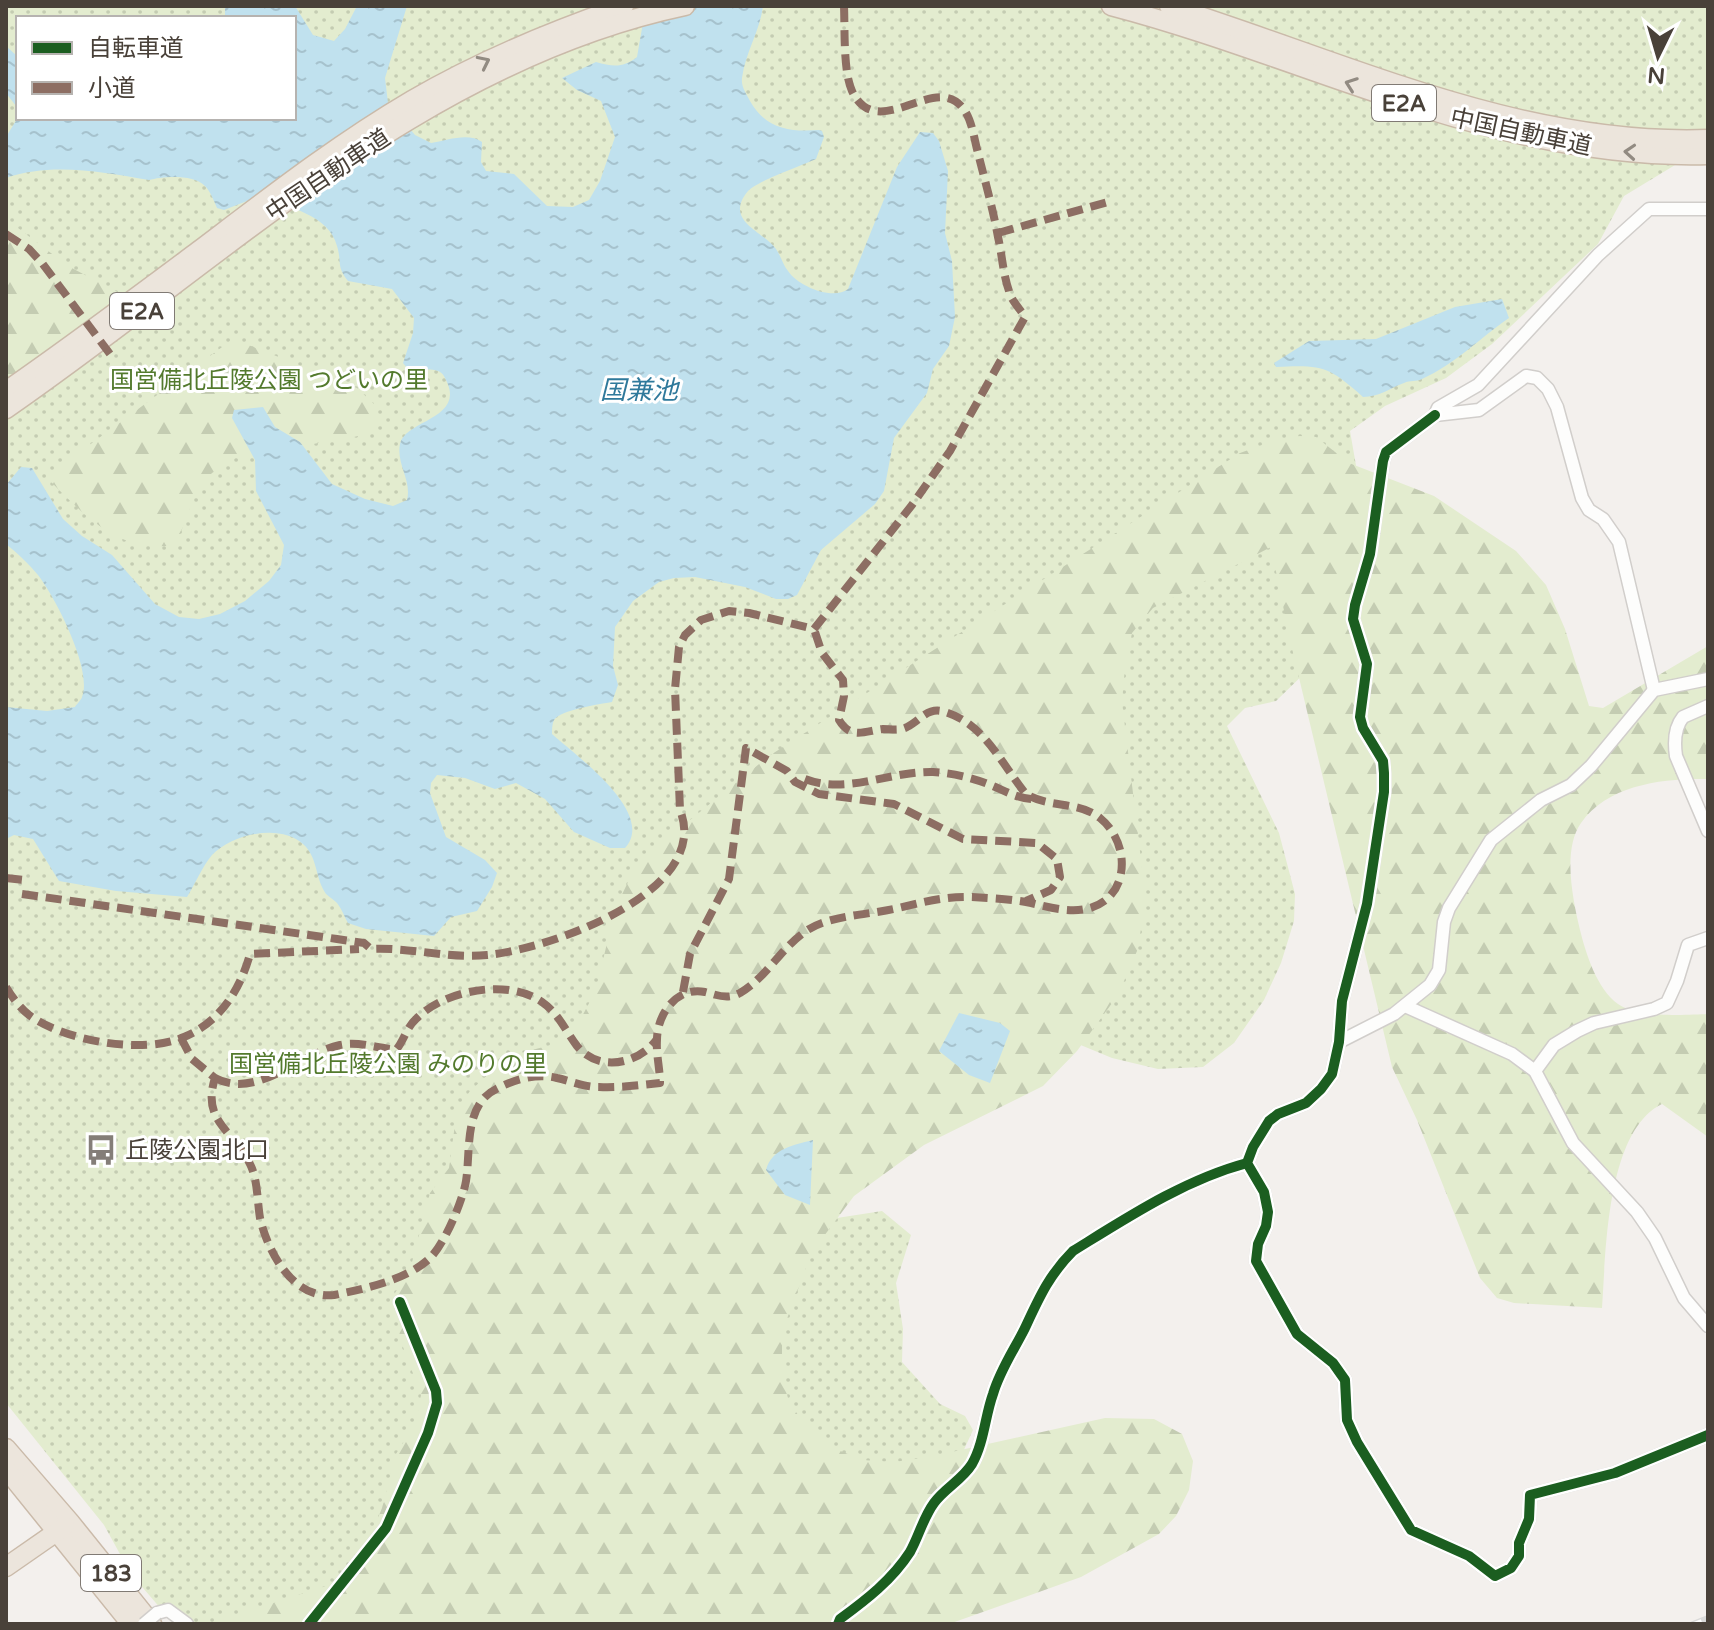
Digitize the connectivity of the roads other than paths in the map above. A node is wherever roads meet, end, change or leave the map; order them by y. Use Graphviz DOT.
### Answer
graph roads {
  1 [pos="685,6"];
  2 [pos="1111,6"];
  3 [pos="1169,6"];
  4 [pos="626,13"];
  5 [pos="1708,139"];
  6 [pos="1708,155"];
  7 [pos="272,203"];
  8 [pos="1708,209"];
  9 [pos="6,391"];
  10 [pos="6,409"];
  11 [pos="1435,415"];
  12 [pos="1708,679"];
  13 [pos="1654,690"];
  14 [pos="1708,706"];
  15 [pos="1708,831"];
  16 [pos="1708,938"];
  17 [pos="1405,1006"];
  18 [pos="1339,1042"];
  19 [pos="1535,1071"];
  20 [pos="1247,1163"];
  21 [pos="400,1302"];
  22 [pos="1708,1326"];
  23 [pos="1708,1435"];
  24 [pos="6,1448"];
  25 [pos="6,1469"];
  26 [pos="63,1527"];
  27 [pos="6,1567"];
  28 [pos="154,1619"];
  29 [pos="131,1624"];
  30 [pos="144,1624"];
  31 [pos="187,1624"];
  32 [pos="309,1624"];
  33 [pos="838,1624"];
  1 -- 4 [label="highway, 中国自動車道 / E2A"];
  6 -- 2 [label="highway, 中国自動車道 / E2A, one-way"];
  3 -- 5 [label="highway, 中国自動車道 / E2A"];
  4 -- 7 [label="highway, 中国自動車道 / E2A"];
  7 -- 9 [label="highway, 中国自動車道 / E2A"];
  7 -- 10 [label="highway, 中国自動車道 / E2A"];
  8 -- 11 [label="street"];
  11 -- 13 [label="street"];
  11 -- 18 [label="street"];
  12 -- 13 [label="street"];
  13 -- 17 [label="street"];
  14 -- 15 [label="street"];
  16 -- 19 [label="street"];
  17 -- 18 [label="street"];
  17 -- 19 [label="street"];
  18 -- 20 [label="street"];
  19 -- 22 [label="street"];
  20 -- 23 [label="street"];
  20 -- 33 [label="street"];
  21 -- 32 [label="street"];
  24 -- 26 [label="highway, 183"];
  25 -- 26 [label="highway, 183"];
  26 -- 27 [label="highway"];
  26 -- 28 [label="highway, 183"];
  26 -- 29 [label="highway, 183"];
  28 -- 30 [label="street, bridge"];
  28 -- 31 [label="street"];
}
